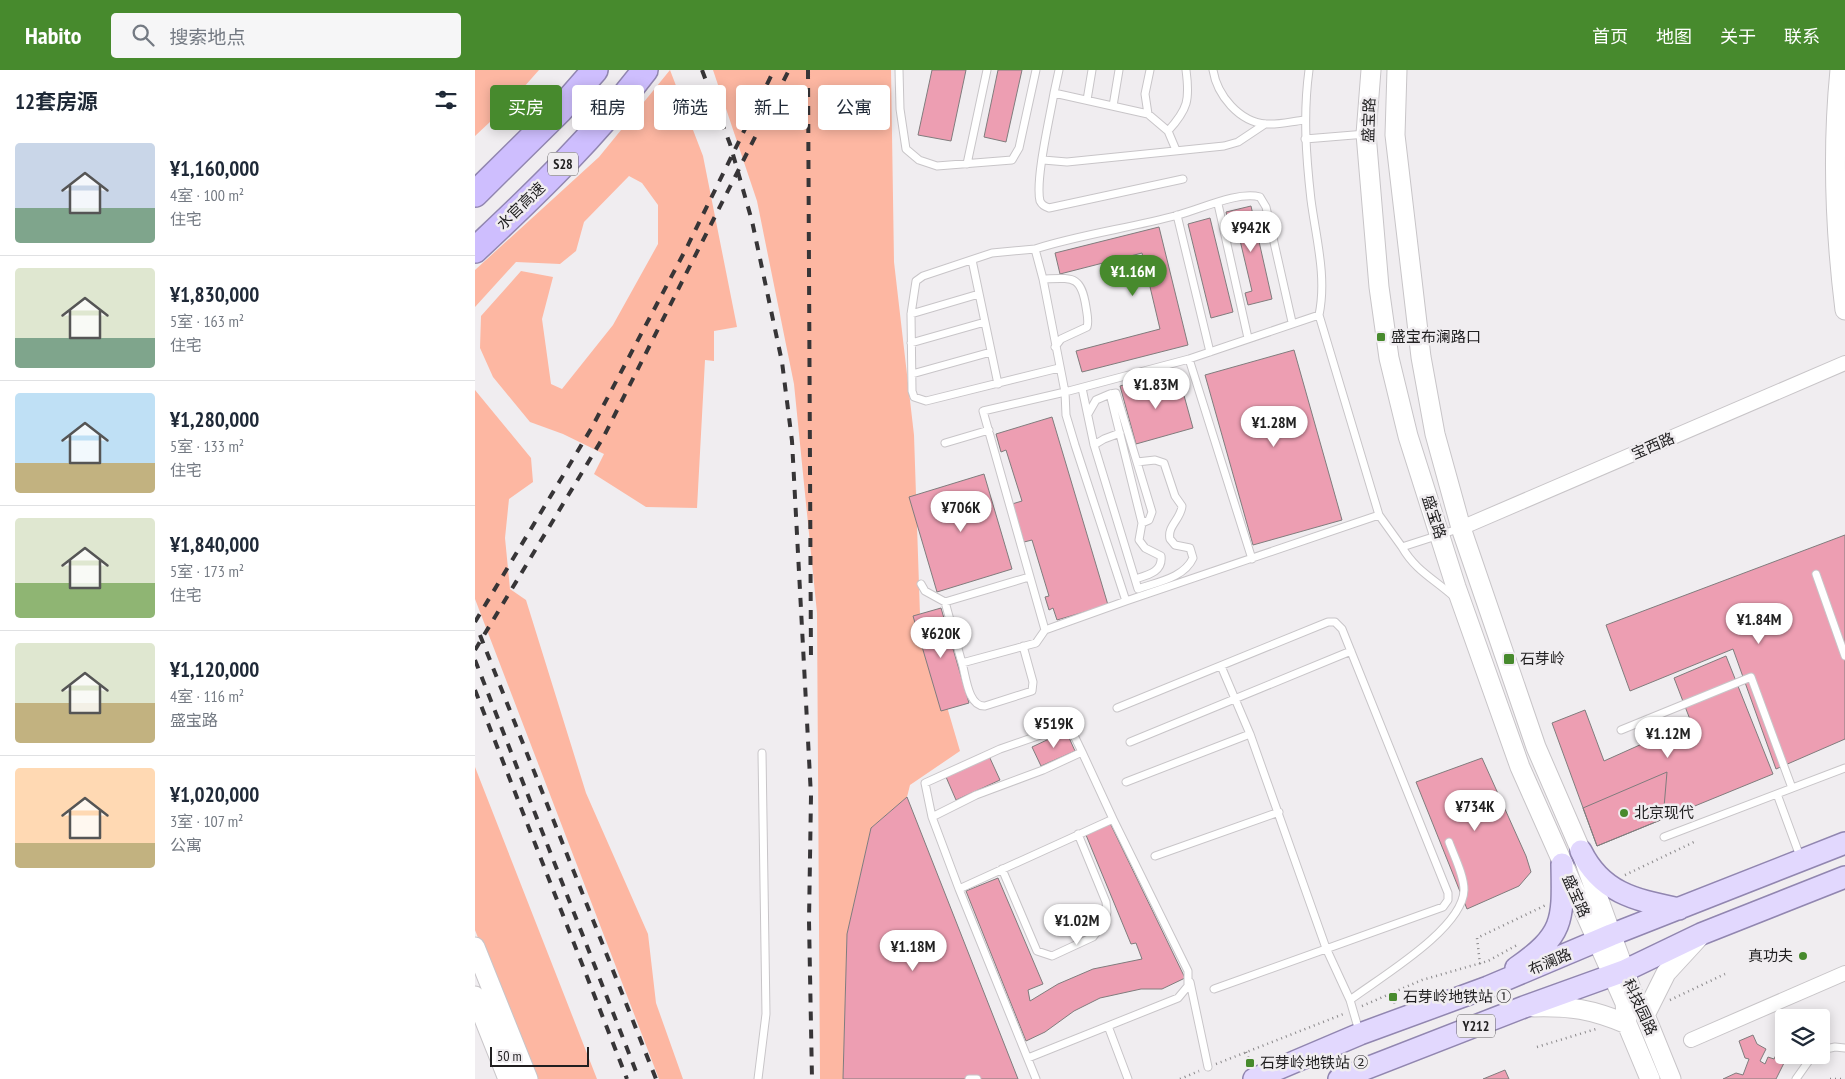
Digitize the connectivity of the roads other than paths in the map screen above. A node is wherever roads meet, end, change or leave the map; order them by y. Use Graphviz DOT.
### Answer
graph roads {
  1 [pos="595,70"];
  2 [pos="645,70"];
  3 [pos="899,70"];
  4 [pos="987,70"];
  5 [pos="1036,70"];
  6 [pos="1059,70"];
  7 [pos="1092,70"];
  8 [pos="1119,70"];
  9 [pos="1150,70"];
  10 [pos="1186,70"];
  11 [pos="1213,70"];
  12 [pos="1309,70"];
  13 [pos="1371,70"];
  14 [pos="1397,70"];
  15 [pos="1840,70"];
  16 [pos="1054,93"];
  17 [pos="1087,100"];
  18 [pos="1113,106"];
  19 [pos="1148,114"];
  20 [pos="1305,120"];
  21 [pos="1265,124"];
  22 [pos="1168,131"];
  23 [pos="1366,134"];
  24 [pos="1305,139"];
  25 [pos="1176,150"];
  26 [pos="1043,160"];
  27 [pos="967,164"];
  28 [pos="1183,179"];
  29 [pos="475,194"];
  30 [pos="1218,204"];
  31 [pos="1177,216"];
  32 [pos="1035,249"];
  33 [pos="475,250"];
  34 [pos="972,260"];
  35 [pos="1043,278"];
  36 [pos="979,294"];
  37 [pos="1845,310"];
  38 [pos="911,314"];
  39 [pos="1319,315"];
  40 [pos="985,322"];
  41 [pos="1292,322"];
  42 [pos="1248,338"];
  43 [pos="911,343"];
  44 [pos="1055,347"];
  45 [pos="991,352"];
  46 [pos="1210,352"];
  47 [pos="1189,359"];
  48 [pos="1845,363"];
  49 [pos="1059,368"];
  50 [pos="911,374"];
  51 [pos="998,384"];
  52 [pos="1082,388"];
  53 [pos="1065,392"];
  54 [pos="1110,394"];
  55 [pos="1087,414"];
  56 [pos="989,430"];
  57 [pos="1120,434"];
  58 [pos="945,443"];
  59 [pos="1094,445"];
  60 [pos="1137,462"];
  61 [pos="1379,515"];
  62 [pos="1142,523"];
  63 [pos="1461,528"];
  64 [pos="1440,535"];
  65 [pos="1402,547"];
  66 [pos="1251,559"];
  67 [pos="1816,574"];
  68 [pos="1029,577"];
  69 [pos="1135,579"];
  70 [pos="921,584"];
  71 [pos="1126,601"];
  72 [pos="945,602"];
  73 [pos="1463,607"];
  74 [pos="1045,630"];
  75 [pos="1023,646"];
  76 [pos="1351,651"];
  77 [pos="1845,656"];
  78 [pos="962,663"];
  79 [pos="1221,666"];
  80 [pos="1235,698"];
  81 [pos="1117,708"];
  82 [pos="1621,730"];
  83 [pos="1250,734"];
  84 [pos="1129,742"];
  85 [pos="1082,752"];
  86 [pos="762,753"];
  87 [pos="1845,768"];
  88 [pos="1126,782"];
  89 [pos="1792,788"];
  90 [pos="1777,794"];
  91 [pos="1279,812"];
  92 [pos="932,817"];
  93 [pos="1113,819"];
  94 [pos="1078,834"];
  95 [pos="1664,837"];
  96 [pos="1449,842"];
  97 [pos="1845,842"];
  98 [pos="1581,851"];
  99 [pos="1155,856"];
  100 [pos="1802,860"];
  101 [pos="1562,864"];
  102 [pos="1002,869"];
  103 [pos="1845,877"];
  104 [pos="959,888"];
  105 [pos="1679,909"];
  106 [pos="1701,934"];
  107 [pos="1604,938"];
  108 [pos="475,947"];
  109 [pos="1326,948"];
  110 [pos="1530,970"];
  111 [pos="1845,972"];
  112 [pos="1619,973"];
  113 [pos="1189,979"];
  114 [pos="1488,987"];
  115 [pos="1214,989"];
  116 [pos="475,996"];
  117 [pos="1349,1000"];
  118 [pos="1532,1004"];
  119 [pos="1645,1015"];
  120 [pos="1627,1024"];
  121 [pos="1108,1026"];
  122 [pos="1360,1034"];
  123 [pos="1691,1040"];
  124 [pos="1830,1048"];
  125 [pos="1845,1048"];
  126 [pos="1028,1058"];
  127 [pos="1807,1064"];
  128 [pos="1208,1067"];
  129 [pos="507,1079"];
  130 [pos="528,1079"];
  131 [pos="757,1079"];
  132 [pos="969,1079"];
  133 [pos="977,1079"];
  134 [pos="1036,1079"];
  135 [pos="1128,1079"];
  136 [pos="1254,1079"];
  137 [pos="1339,1079"];
  138 [pos="1650,1079"];
  139 [pos="1671,1079"];
  140 [pos="1796,1079"];
  1 -- 29 [label="highway, S28"];
  2 -- 33 [label="highway, 水官高速 / S28"];
  3 -- 27 [label="lane"];
  4 -- 27 [label="lane"];
  5 -- 27 [label="lane"];
  6 -- 16 [label="lane"];
  7 -- 17 [label="lane"];
  8 -- 18 [label="lane"];
  9 -- 19 [label="lane"];
  10 -- 22 [label="lane"];
  11 -- 21 [label="lane"];
  12 -- 20 [label="lane"];
  13 -- 23 [label="main road, 盛宝路"];
  14 -- 63 [label="main road, 盛宝路"];
  15 -- 37 [label="main road"];
  16 -- 17 [label="lane"];
  16 -- 26 [label="lane"];
  17 -- 18 [label="lane"];
  18 -- 19 [label="lane"];
  19 -- 22 [label="lane"];
  20 -- 21 [label="lane"];
  20 -- 24 [label="lane"];
  21 -- 25 [label="lane"];
  22 -- 25 [label="lane"];
  23 -- 24 [label="lane"];
  23 -- 64 [label="main road, 盛宝路"];
  24 -- 39 [label="lane"];
  25 -- 26 [label="lane"];
  26 -- 28 [label="lane"];
  30 -- 31 [label="lane"];
  30 -- 41 [label="lane"];
  30 -- 42 [label="lane"];
  31 -- 32 [label="lane"];
  31 -- 46 [label="lane"];
  32 -- 34 [label="lane"];
  32 -- 35 [label="lane"];
  34 -- 36 [label="lane"];
  34 -- 38 [label="lane"];
  35 -- 44 [label="lane"];
  35 -- 44 [label="lane"];
  36 -- 38 [label="lane"];
  36 -- 40 [label="lane"];
  38 -- 43 [label="lane"];
  39 -- 41 [label="lane"];
  39 -- 61 [label="lane"];
  40 -- 43 [label="lane"];
  40 -- 45 [label="lane"];
  41 -- 42 [label="lane"];
  42 -- 46 [label="lane"];
  43 -- 50 [label="lane"];
  44 -- 49 [label="lane"];
  45 -- 50 [label="lane"];
  45 -- 51 [label="lane"];
  46 -- 47 [label="lane"];
  47 -- 52 [label="lane"];
  47 -- 66 [label="lane"];
  48 -- 63 [label="street, 宝西路"];
  49 -- 51 [label="lane"];
  49 -- 53 [label="lane"];
  50 -- 51 [label="lane"];
  52 -- 53 [label="lane"];
  52 -- 55 [label="lane"];
  53 -- 56 [label="lane"];
  53 -- 71 [label="lane"];
  54 -- 55 [label="lane"];
  54 -- 57 [label="lane"];
  54 -- 60 [label="lane"];
  55 -- 59 [label="lane"];
  56 -- 58 [label="lane"];
  56 -- 68 [label="lane"];
  57 -- 59 [label="lane"];
  57 -- 62 [label="lane"];
  59 -- 69 [label="lane"];
  60 -- 62 [label="lane"];
  60 -- 69 [label="lane"];
  61 -- 65 [label="lane"];
  61 -- 66 [label="lane"];
  62 -- 69 [label="lane"];
  63 -- 64 [label="lane"];
  63 -- 98 [label="main road, 盛宝路"];
  64 -- 65 [label="lane"];
  64 -- 73 [label="main road, 盛宝路"];
  65 -- 73 [label="lane"];
  66 -- 71 [label="lane"];
  67 -- 77 [label="lane"];
  68 -- 72 [label="lane"];
  68 -- 74 [label="lane"];
  70 -- 72 [label="lane"];
  71 -- 74 [label="lane"];
  72 -- 78 [label="lane"];
  73 -- 101 [label="main road, 盛宝路"];
  74 -- 75 [label="lane"];
  75 -- 78 [label="lane"];
  75 -- 78 [label="lane"];
  76 -- 79 [label="lane"];
  76 -- 80 [label="lane"];
  76 -- 109 [label="lane"];
  79 -- 80 [label="lane"];
  79 -- 81 [label="lane"];
  80 -- 83 [label="lane"];
  80 -- 84 [label="lane"];
  82 -- 89 [label="lane"];
  83 -- 88 [label="lane"];
  83 -- 91 [label="lane"];
  85 -- 92 [label="lane"];
  85 -- 92 [label="lane"];
  85 -- 93 [label="lane"];
  86 -- 131 [label="lane"];
  87 -- 89 [label="lane"];
  89 -- 90 [label="lane"];
  90 -- 95 [label="lane"];
  90 -- 100 [label="lane"];
  91 -- 99 [label="lane"];
  91 -- 109 [label="lane"];
  92 -- 104 [label="lane"];
  93 -- 94 [label="lane"];
  93 -- 113 [label="lane"];
  94 -- 102 [label="lane"];
  94 -- 102 [label="lane"];
  96 -- 117 [label="lane"];
  97 -- 100 [label="main road, 布澜路 / Y212"];
  98 -- 105 [label="main road"];
  98 -- 107 [label="main road, 盛宝路"];
  100 -- 105 [label="main road, 布澜路 / Y212"];
  101 -- 107 [label="main road, 盛宝路"];
  101 -- 114 [label="main road"];
  102 -- 104 [label="lane"];
  103 -- 106 [label="main road, Y212"];
  104 -- 126 [label="lane"];
  105 -- 107 [label="main road, 布澜路 / Y212"];
  106 -- 112 [label="main road, Y212"];
  106 -- 119 [label="main road"];
  107 -- 110 [label="main road, 布澜路 / Y212"];
  107 -- 112 [label="main road, 科技园路"];
  108 -- 130 [label="main road"];
  109 -- 115 [label="lane"];
  109 -- 117 [label="lane"];
  110 -- 114 [label="main road, 布澜路 / Y212"];
  110 -- 118 [label="main road"];
  111 -- 123 [label="street"];
  112 -- 118 [label="main road, Y212"];
  112 -- 119 [label="main road, 科技园路"];
  112 -- 120 [label="main road, 科技园路"];
  113 -- 121 [label="lane"];
  113 -- 128 [label="lane"];
  114 -- 122 [label="main road, 布澜路 / Y212"];
  116 -- 129 [label="main road"];
  117 -- 122 [label="lane"];
  118 -- 120 [label="main road"];
  118 -- 137 [label="main road, Y212"];
  119 -- 139 [label="main road, 科技园路"];
  120 -- 138 [label="main road, 科技园路"];
  121 -- 126 [label="lane"];
  121 -- 135 [label="lane"];
  122 -- 136 [label="main road, 布澜路 / Y212"];
  124 -- 125 [label="lane"];
  126 -- 134 [label="lane"];
  127 -- 140 [label="lane"];
  132 -- 133 [label="lane"];
}
